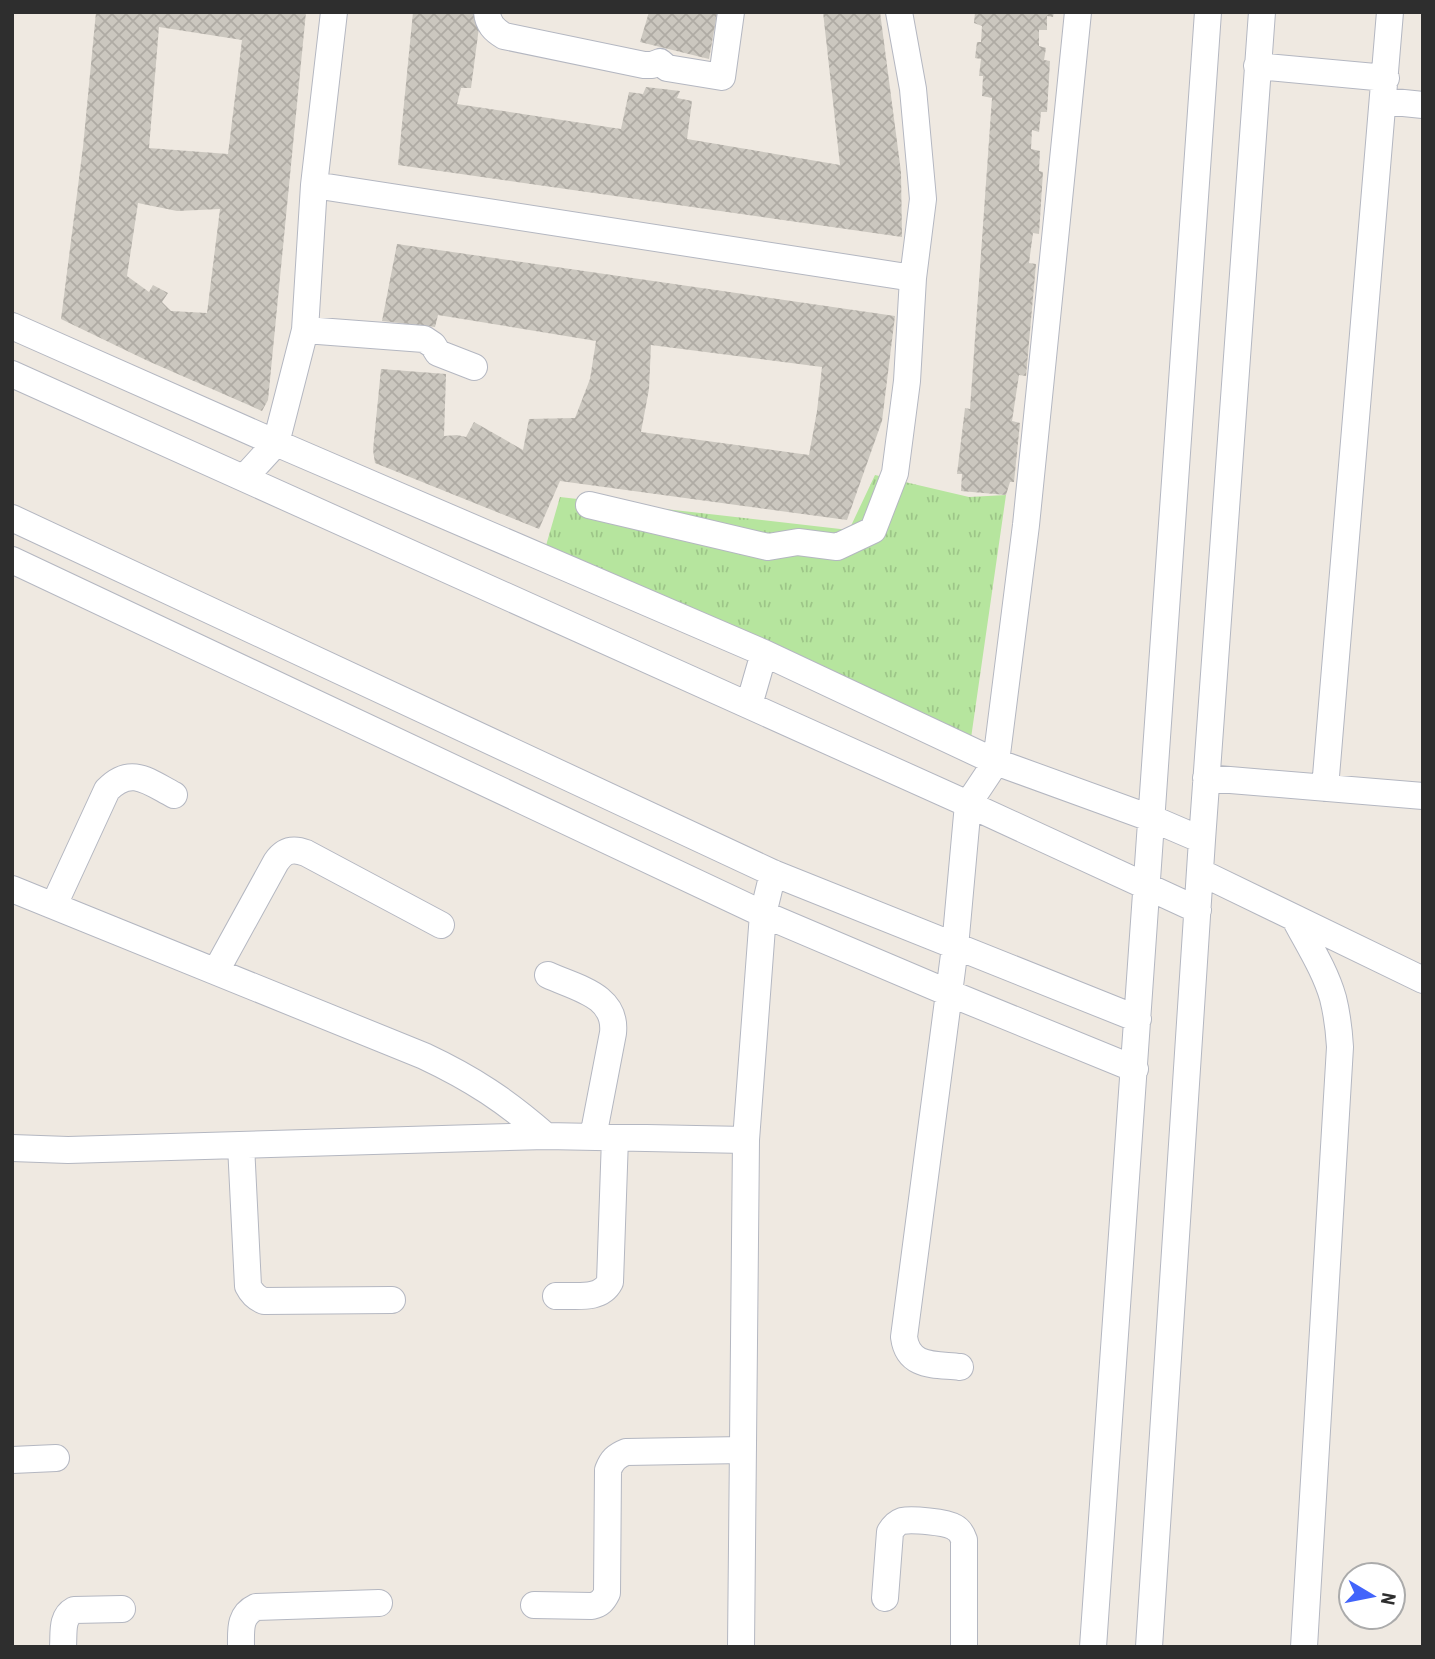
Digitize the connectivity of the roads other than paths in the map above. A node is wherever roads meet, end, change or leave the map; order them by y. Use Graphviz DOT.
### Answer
graph roads {
  1 [pos="334,12"];
  2 [pos="487,12"];
  3 [pos="730,12"];
  4 [pos="899,12"];
  5 [pos="1078,12"];
  6 [pos="1208,12"];
  7 [pos="1262,12"];
  8 [pos="1390,12"];
  9 [pos="1258,66"];
  10 [pos="1385,89"];
  11 [pos="1423,105"];
  12 [pos="314,185"];
  13 [pos="913,278"];
  14 [pos="12,326"];
  15 [pos="305,330"];
  16 [pos="474,368"];
  17 [pos="12,374"];
  18 [pos="276,443"];
  19 [pos="244,478"];
  20 [pos="589,505"];
  21 [pos="12,518"];
  22 [pos="12,560"];
  23 [pos="764,653"];
  24 [pos="749,705"];
  25 [pos="996,762"];
  26 [pos="1206,778"];
  27 [pos="1325,788"];
  28 [pos="174,794"];
  29 [pos="1423,796"];
  30 [pos="968,804"];
  31 [pos="1153,819"];
  32 [pos="1202,840"];
  33 [pos="1200,872"];
  34 [pos="773,873"];
  35 [pos="1148,887"];
  36 [pos="12,889"];
  37 [pos="54,905"];
  38 [pos="1198,910"];
  39 [pos="763,914"];
  40 [pos="1295,919"];
  41 [pos="441,925"];
  42 [pos="955,947"];
  43 [pos="216,971"];
  44 [pos="548,975"];
  45 [pos="1423,980"];
  46 [pos="949,993"];
  47 [pos="1138,1019"];
  48 [pos="1135,1069"];
  49 [pos="546,1136"];
  50 [pos="604,1137"];
  51 [pos="746,1140"];
  52 [pos="241,1145"];
  53 [pos="12,1149"];
  54 [pos="556,1296"];
  55 [pos="392,1300"];
  56 [pos="960,1367"];
  57 [pos="743,1450"];
  58 [pos="56,1458"];
  59 [pos="12,1460"];
  60 [pos="885,1598"];
  61 [pos="379,1603"];
  62 [pos="534,1605"];
  63 [pos="121,1609"];
  64 [pos="63,1647"];
  65 [pos="240,1647"];
  66 [pos="741,1647"];
  67 [pos="964,1647"];
  68 [pos="1093,1647"];
  69 [pos="1149,1647"];
  70 [pos="1304,1647"];
  1 -- 12 [label="street"];
  2 -- 3 [label="street"];
  4 -- 13 [label="street"];
  5 -- 25 [label="street"];
  6 -- 31 [label="street"];
  7 -- 9 [label="street"];
  8 -- 10 [label="street"];
  9 -- 10 [label="street"];
  9 -- 26 [label="street"];
  10 -- 11 [label="street"];
  10 -- 27 [label="street"];
  12 -- 13 [label="street"];
  12 -- 15 [label="street"];
  13 -- 20 [label="street"];
  14 -- 18 [label="street"];
  15 -- 16 [label="street"];
  15 -- 18 [label="street"];
  17 -- 19 [label="street"];
  18 -- 19 [label="street"];
  18 -- 23 [label="street"];
  19 -- 24 [label="street"];
  21 -- 34 [label="street"];
  22 -- 39 [label="street"];
  23 -- 24 [label="street"];
  23 -- 25 [label="street"];
  24 -- 30 [label="street"];
  25 -- 30 [label="street"];
  25 -- 31 [label="street"];
  26 -- 27 [label="street"];
  26 -- 32 [label="street"];
  27 -- 29 [label="street"];
  28 -- 37 [label="street"];
  30 -- 35 [label="street"];
  30 -- 42 [label="street"];
  31 -- 32 [label="street"];
  31 -- 35 [label="street"];
  32 -- 33 [label="street"];
  33 -- 38 [label="street"];
  33 -- 40 [label="street"];
  34 -- 39 [label="street"];
  34 -- 42 [label="street"];
  35 -- 38 [label="street"];
  35 -- 47 [label="street"];
  36 -- 37 [label="street"];
  37 -- 43 [label="street"];
  38 -- 69 [label="street"];
  39 -- 46 [label="street"];
  39 -- 51 [label="street"];
  40 -- 45 [label="street"];
  40 -- 70 [label="street"];
  41 -- 43 [label="street"];
  42 -- 46 [label="street"];
  42 -- 47 [label="street"];
  43 -- 49 [label="street"];
  44 -- 50 [label="street"];
  46 -- 48 [label="street"];
  46 -- 56 [label="street"];
  47 -- 48 [label="street"];
  48 -- 68 [label="street"];
  49 -- 50 [label="street"];
  49 -- 52 [label="street"];
  50 -- 51 [label="street"];
  50 -- 54 [label="street"];
  51 -- 57 [label="street"];
  52 -- 53 [label="street"];
  52 -- 55 [label="street"];
  57 -- 62 [label="street"];
  57 -- 66 [label="street"];
  58 -- 59 [label="street"];
  60 -- 67 [label="street"];
  61 -- 65 [label="street"];
  63 -- 64 [label="street"];
}
